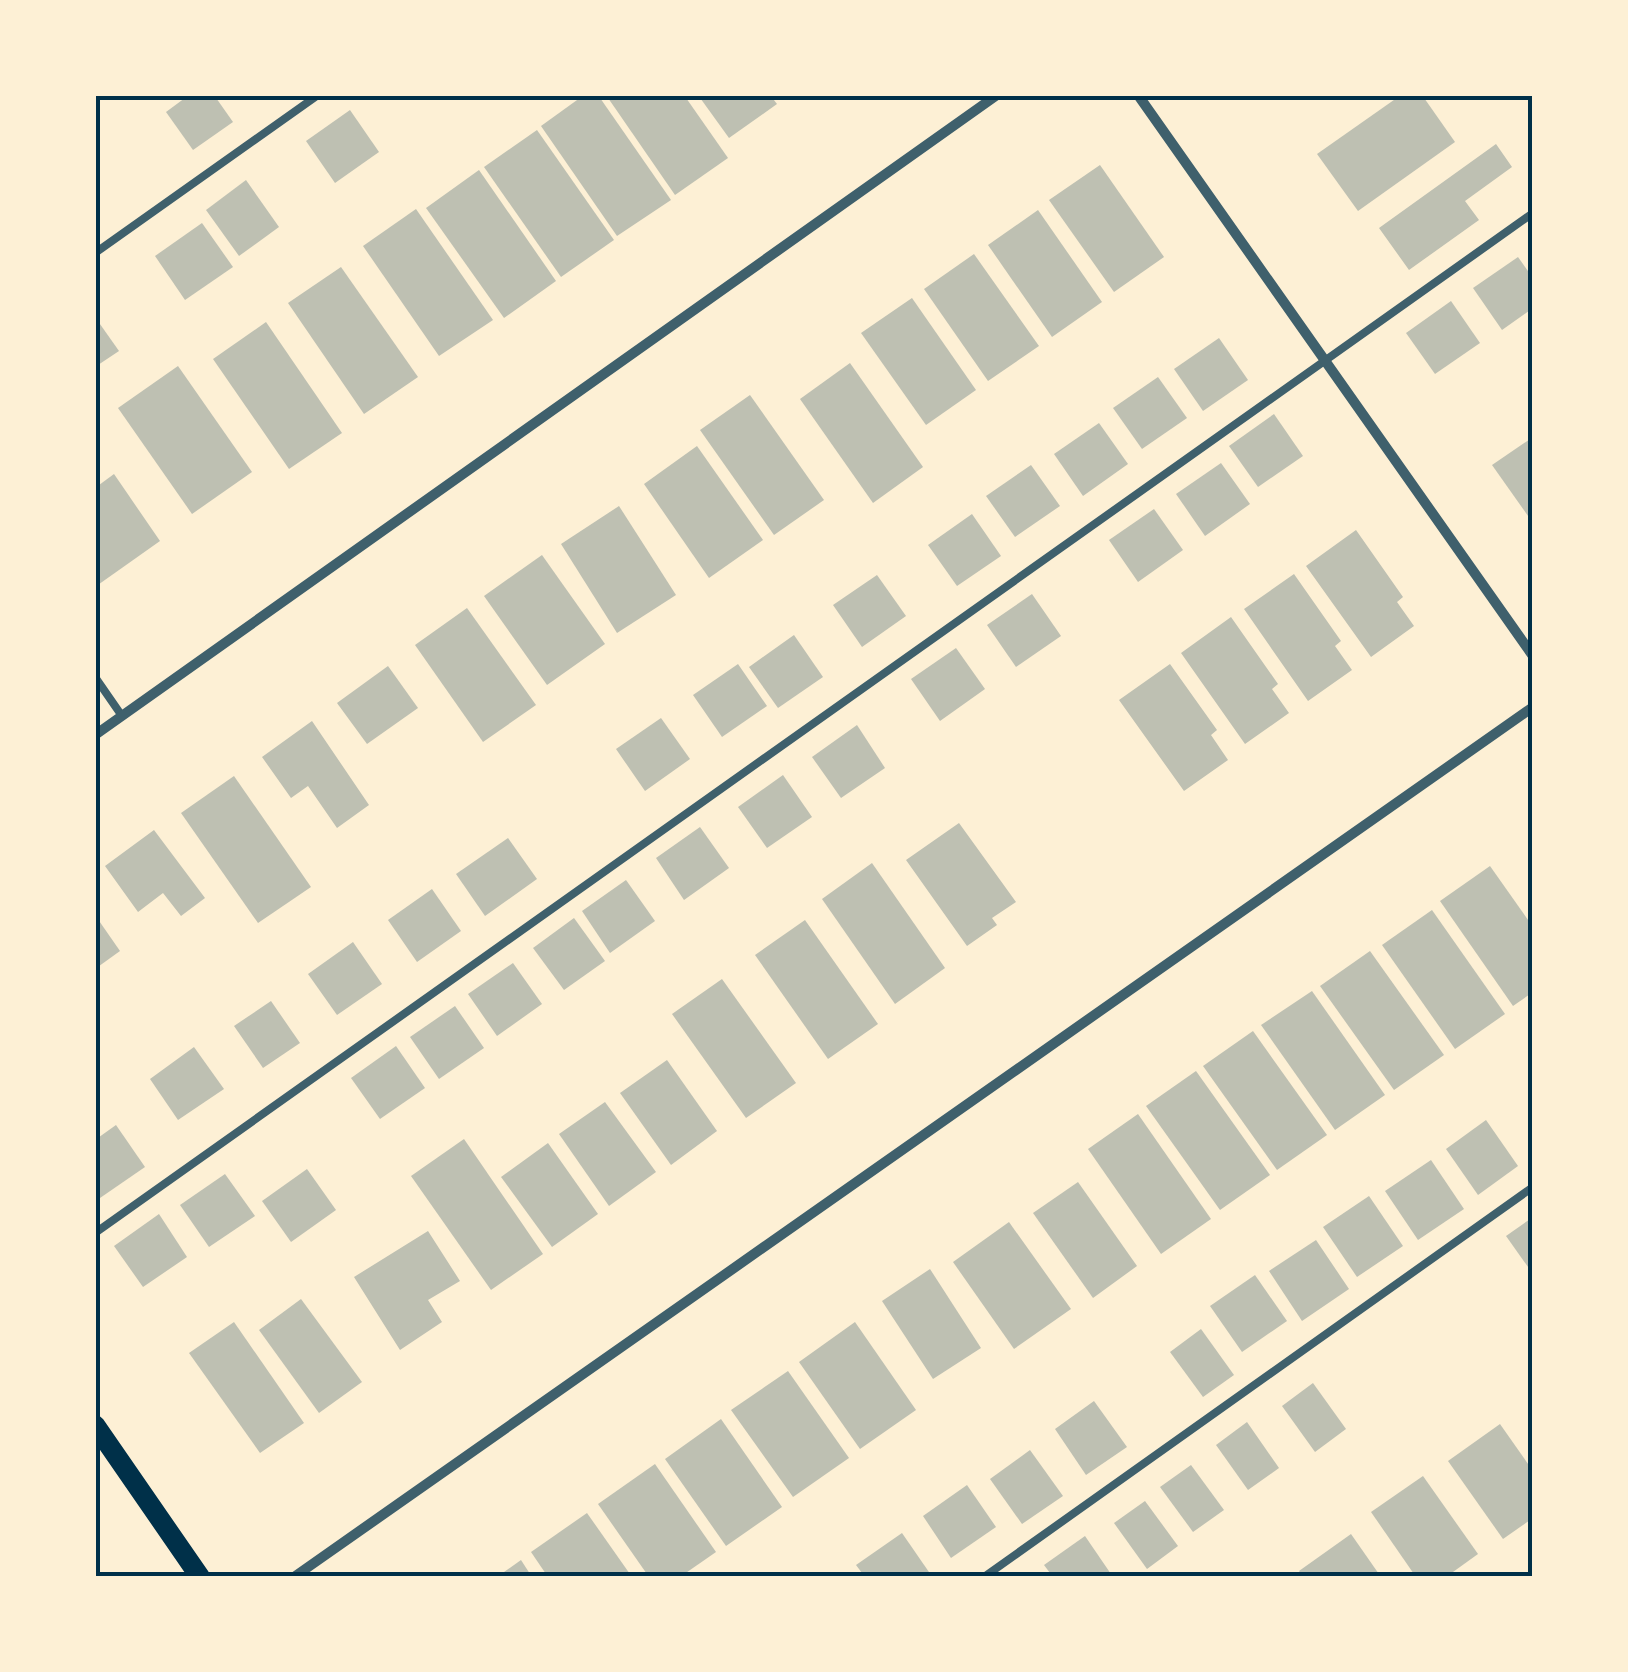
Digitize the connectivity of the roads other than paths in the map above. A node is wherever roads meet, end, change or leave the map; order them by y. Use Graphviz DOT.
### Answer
graph roads {
  1 [pos="318,95"];
  2 [pos="998,95"];
  3 [pos="1138,95"];
  4 [pos="1533,213"];
  5 [pos="95,253"];
  6 [pos="1324,362"];
  7 [pos="1533,656"];
  8 [pos="95,677"];
  9 [pos="1533,707"];
  10 [pos="122,716"];
  11 [pos="95,734"];
  12 [pos="1533,1187"];
  13 [pos="95,1233"];
  14 [pos="95,1425"];
  15 [pos="200,1577"];
  16 [pos="294,1577"];
  17 [pos="984,1577"];
  1 -- 5 [label="lane"];
  2 -- 10 [label="street"];
  3 -- 6 [label="street"];
  4 -- 6 [label="lane"];
  6 -- 7 [label="street"];
  6 -- 13 [label="lane"];
  8 -- 10 [label="lane"];
  9 -- 16 [label="street"];
  10 -- 11 [label="street"];
  12 -- 17 [label="lane"];
  14 -- 15 [label="main road"];
}
